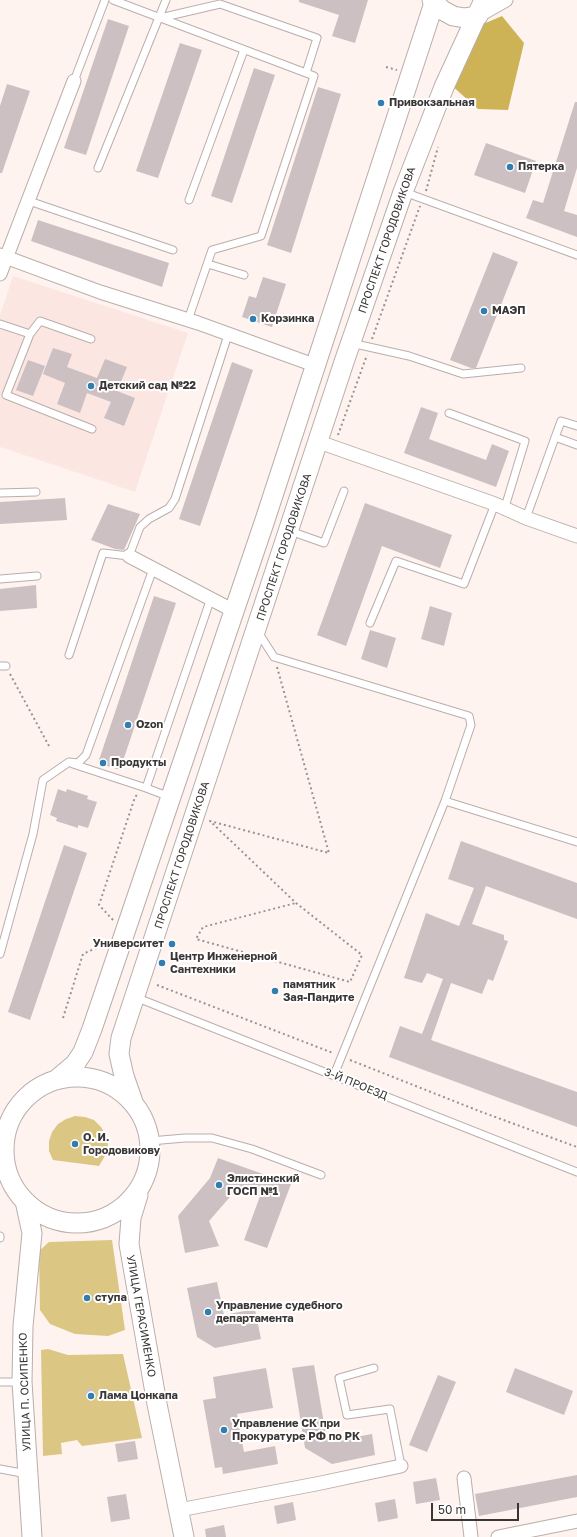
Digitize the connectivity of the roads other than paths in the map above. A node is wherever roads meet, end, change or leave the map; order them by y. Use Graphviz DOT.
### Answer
graph roads {
  1 [pos="105,0"];
  2 [pos="113,0"];
  3 [pos="166,0"];
  4 [pos="506,0"];
  5 [pos="434,1"];
  6 [pos="481,8"];
  7 [pos="160,18"];
  8 [pos="244,50"];
  9 [pos="306,73"];
  10 [pos="74,81"];
  11 [pos="98,168"];
  12 [pos="403,192"];
  13 [pos="29,200"];
  14 [pos="189,200"];
  15 [pos="173,250"];
  16 [pos="577,255"];
  17 [pos="4,256"];
  18 [pos="208,264"];
  19 [pos="0,274"];
  20 [pos="244,275"];
  21 [pos="188,320"];
  22 [pos="0,324"];
  23 [pos="30,334"];
  24 [pos="228,335"];
  25 [pos="91,339"];
  26 [pos="351,343"];
  27 [pos="316,359"];
  28 [pos="344,362"];
  29 [pos="521,368"];
  30 [pos="449,413"];
  31 [pos="577,426"];
  32 [pos="92,429"];
  33 [pos="555,437"];
  34 [pos="326,445"];
  35 [pos="577,445"];
  36 [pos="36,492"];
  37 [pos="344,492"];
  38 [pos="0,493"];
  39 [pos="500,506"];
  40 [pos="526,518"];
  41 [pos="264,523"];
  42 [pos="289,530"];
  43 [pos="577,536"];
  44 [pos="129,556"];
  45 [pos="153,569"];
  46 [pos="37,576"];
  47 [pos="0,579"];
  48 [pos="211,598"];
  49 [pos="234,611"];
  50 [pos="370,624"];
  51 [pos="257,630"];
  52 [pos="69,655"];
  53 [pos="69,762"];
  54 [pos="146,788"];
  55 [pos="171,797"];
  56 [pos="445,801"];
  57 [pos="577,842"];
  58 [pos="0,954"];
  59 [pos="134,997"];
  60 [pos="334,1075"];
  61 [pos="56,1080"];
  62 [pos="133,1102"];
  63 [pos="21,1104"];
  64 [pos="0,1115"];
  65 [pos="150,1141"];
  66 [pos="577,1172"];
  67 [pos="0,1174"];
  68 [pos="321,1175"];
  69 [pos="140,1190"];
  70 [pos="22,1197"];
  71 [pos="374,1368"];
  72 [pos="0,1382"];
  73 [pos="22,1382"];
  74 [pos="401,1466"];
  75 [pos="0,1469"];
  76 [pos="28,1474"];
  77 [pos="464,1478"];
  78 [pos="179,1510"];
  79 [pos="577,1521"];
  80 [pos="32,1537"];
  81 [pos="184,1537"];
  82 [pos="471,1537"];
  83 [pos="498,1537"];
  1 -- 10 [label="lane"];
  2 -- 7 [label="lane"];
  3 -- 7 [label="lane"];
  4 -- 6 [label="street"];
  5 -- 6 [label="street"];
  5 -- 27 [label="street"];
  6 -- 12 [label="street, ПРОСПЕКТ ГОРОДОВИКОВА"];
  7 -- 8 [label="lane"];
  7 -- 9 [label="lane"];
  7 -- 11 [label="lane"];
  8 -- 9 [label="lane"];
  8 -- 14 [label="lane"];
  9 -- 18 [label="lane"];
  10 -- 13 [label="street"];
  12 -- 16 [label="lane"];
  12 -- 26 [label="street, ПРОСПЕКТ ГОРОДОВИКОВА"];
  13 -- 15 [label="lane"];
  13 -- 17 [label="street"];
  17 -- 19 [label="street"];
  17 -- 21 [label="street"];
  18 -- 20 [label="lane"];
  18 -- 21 [label="lane"];
  21 -- 24 [label="street"];
  22 -- 23 [label="lane"];
  23 -- 25 [label="lane"];
  23 -- 32 [label="lane"];
  24 -- 27 [label="street"];
  24 -- 44 [label="lane"];
  26 -- 28 [label="street, ПРОСПЕКТ ГОРОДОВИКОВА"];
  26 -- 29 [label="lane"];
  27 -- 28 [label="street"];
  27 -- 41 [label="street"];
  28 -- 34 [label="street, ПРОСПЕКТ ГОРОДОВИКОВА"];
  30 -- 39 [label="lane"];
  31 -- 33 [label="lane"];
  33 -- 35 [label="lane"];
  33 -- 40 [label="lane"];
  34 -- 39 [label="street"];
  34 -- 42 [label="street, ПРОСПЕКТ ГОРОДОВИКОВА"];
  36 -- 38 [label="lane"];
  37 -- 42 [label="lane"];
  39 -- 40 [label="street"];
  39 -- 50 [label="lane"];
  40 -- 43 [label="street"];
  41 -- 42 [label="street"];
  41 -- 49 [label="street"];
  42 -- 51 [label="street, ПРОСПЕКТ ГОРОДОВИКОВА"];
  44 -- 45 [label="street"];
  44 -- 52 [label="lane"];
  45 -- 48 [label="street"];
  45 -- 53 [label="lane"];
  46 -- 47 [label="lane"];
  48 -- 49 [label="street"];
  48 -- 54 [label="lane"];
  49 -- 55 [label="street"];
  51 -- 56 [label="lane"];
  51 -- 59 [label="street, ПРОСПЕКТ ГОРОДОВИКОВА"];
  53 -- 54 [label="lane"];
  53 -- 58 [label="lane"];
  54 -- 55 [label="lane"];
  55 -- 61 [label="street"];
  56 -- 57 [label="lane"];
  56 -- 60 [label="lane"];
  59 -- 60 [label="lane, 3-Й ПРОЕЗД"];
  59 -- 62 [label="street, ПРОСПЕКТ ГОРОДОВИКОВА"];
  60 -- 66 [label="lane, 3-Й ПРОЕЗД"];
  61 -- 62 [label="street"];
  61 -- 63 [label="street"];
  62 -- 65 [label="street, УЛИЦА ГЕРАСИМЕНКО"];
  63 -- 64 [label="street"];
  63 -- 70 [label="street"];
  65 -- 68 [label="lane"];
  65 -- 69 [label="street, УЛИЦА ГЕРАСИМЕНКО"];
  67 -- 70 [label="street"];
  69 -- 70 [label="street"];
  69 -- 78 [label="street, УЛИЦА ГЕРАСИМЕНКО"];
  70 -- 73 [label="street, УЛИЦА П. ОСИПЕНКО"];
  71 -- 74 [label="lane"];
  72 -- 73 [label="lane"];
  73 -- 76 [label="street, УЛИЦА П. ОСИПЕНКО"];
  74 -- 78 [label="street"];
  75 -- 76 [label="lane"];
  76 -- 80 [label="street, УЛИЦА П. ОСИПЕНКО"];
  77 -- 82 [label="street"];
  78 -- 81 [label="street, УЛИЦА ГЕРАСИМЕНКО"];
  79 -- 83 [label="street"];
}
